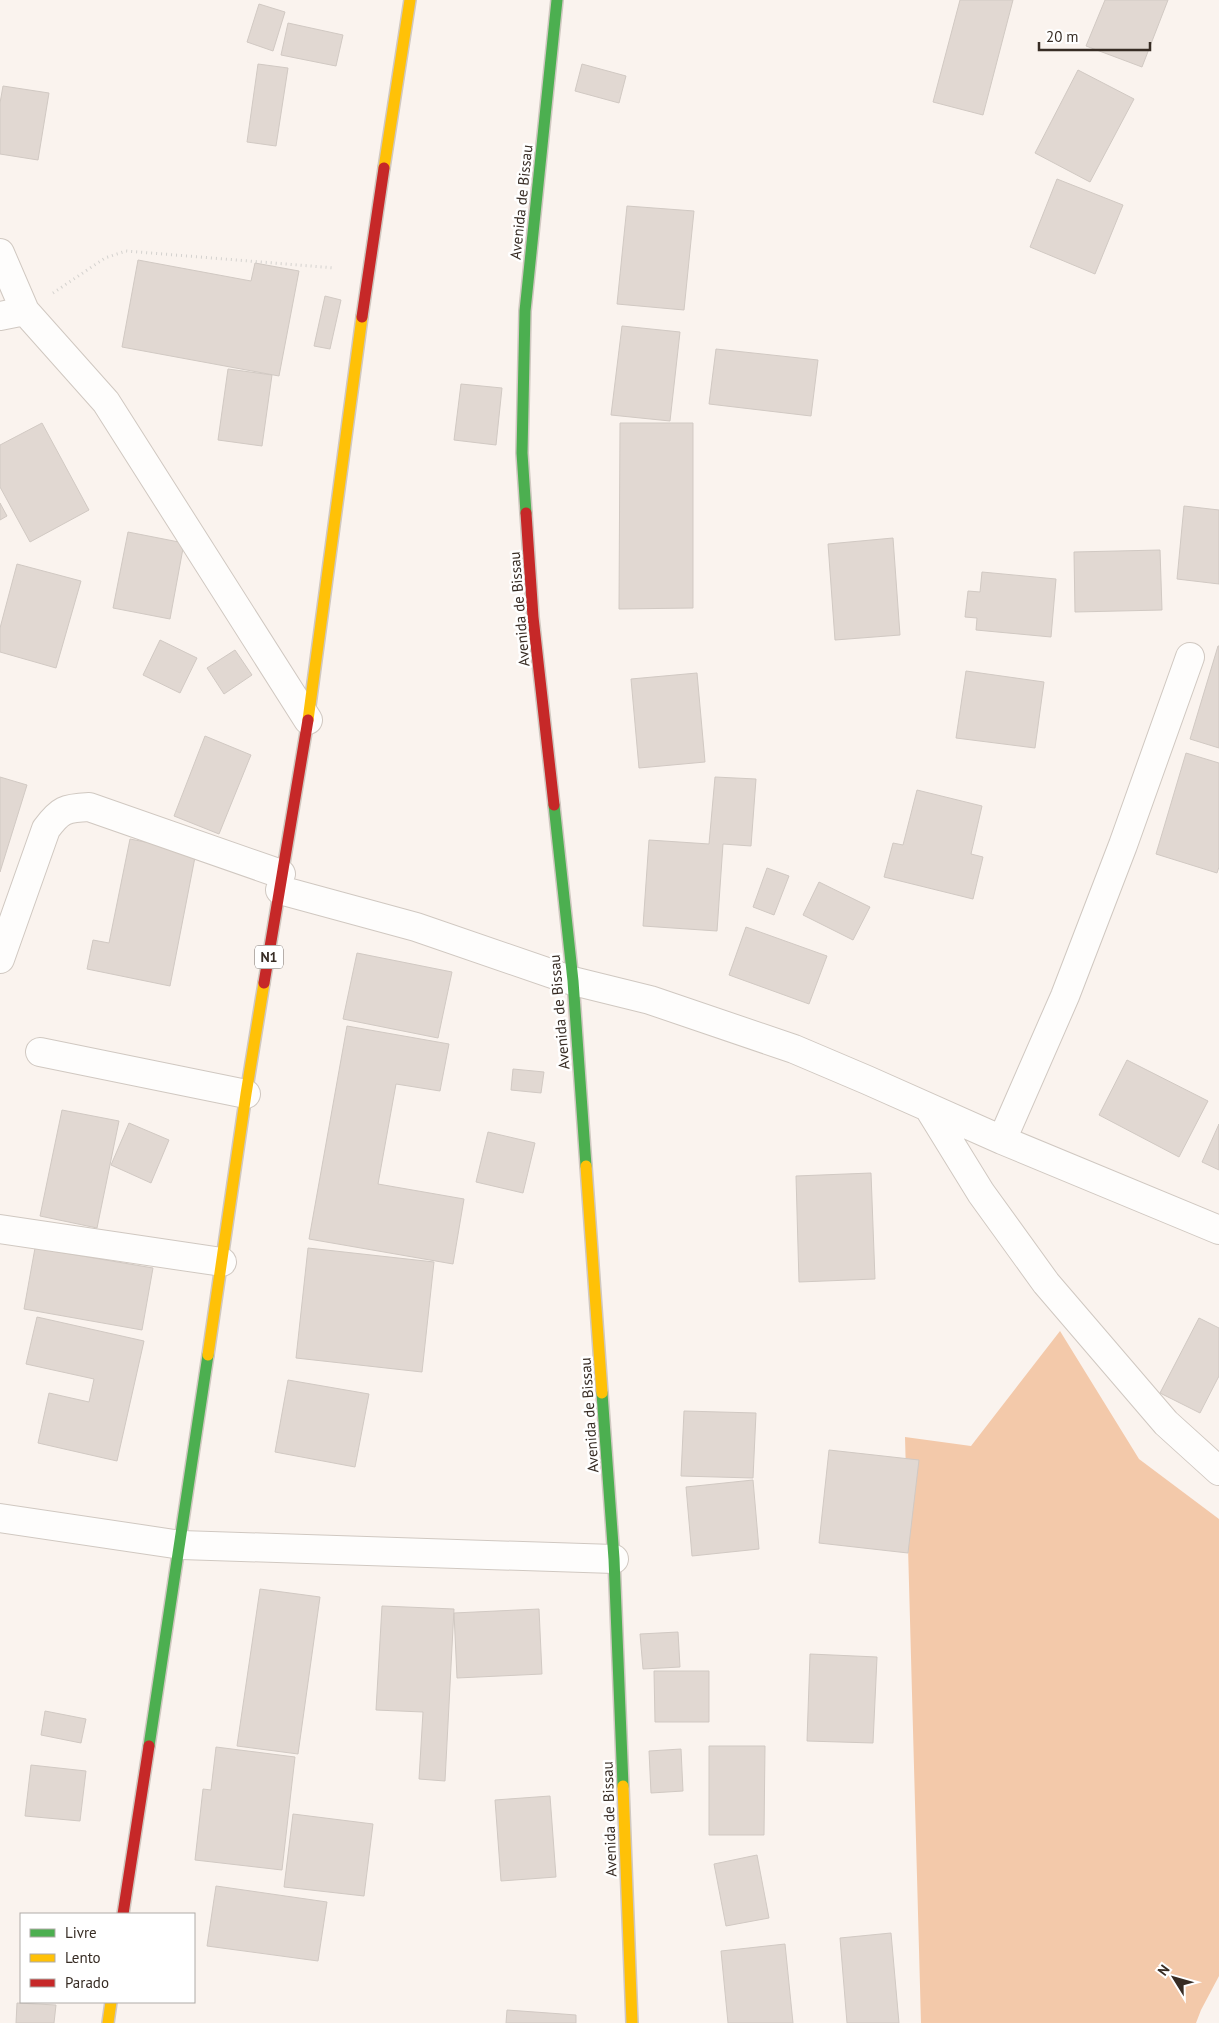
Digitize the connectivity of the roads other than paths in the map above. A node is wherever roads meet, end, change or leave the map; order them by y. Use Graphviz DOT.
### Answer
graph roads {
  1 [pos="410,0"];
  2 [pos="556,0"];
  3 [pos="0,254"];
  4 [pos="13,313"];
  5 [pos="1190,657"];
  6 [pos="308,720"];
  7 [pos="281,882"];
  8 [pos="0,959"];
  9 [pos="573,981"];
  10 [pos="40,1052"];
  11 [pos="246,1094"];
  12 [pos="928,1107"];
  13 [pos="1002,1140"];
  14 [pos="0,1229"];
  15 [pos="1219,1230"];
  16 [pos="222,1262"];
  17 [pos="1219,1471"];
  18 [pos="0,1518"];
  19 [pos="181,1545"];
  20 [pos="614,1559"];
  21 [pos="123,1913"];
  22 [pos="111,2003"];
  23 [pos="108,2023"];
  24 [pos="632,2023"];
  1 -- 6 [label="street, N1"];
  2 -- 9 [label="street, Avenida de Bissau"];
  3 -- 4 [label="street"];
  4 -- 6 [label="street"];
  5 -- 13 [label="street"];
  6 -- 7 [label="street, N1"];
  7 -- 8 [label="street"];
  7 -- 9 [label="street"];
  7 -- 11 [label="street, N1"];
  9 -- 12 [label="street"];
  9 -- 20 [label="street, Avenida de Bissau"];
  10 -- 11 [label="street"];
  11 -- 16 [label="street, N1"];
  12 -- 13 [label="street"];
  12 -- 17 [label="street"];
  13 -- 15 [label="street"];
  14 -- 16 [label="street"];
  16 -- 19 [label="street, N1"];
  18 -- 19 [label="street"];
  19 -- 20 [label="street"];
  19 -- 21 [label="street, N1"];
  20 -- 24 [label="street, Avenida de Bissau"];
  22 -- 23 [label="street"];
}
